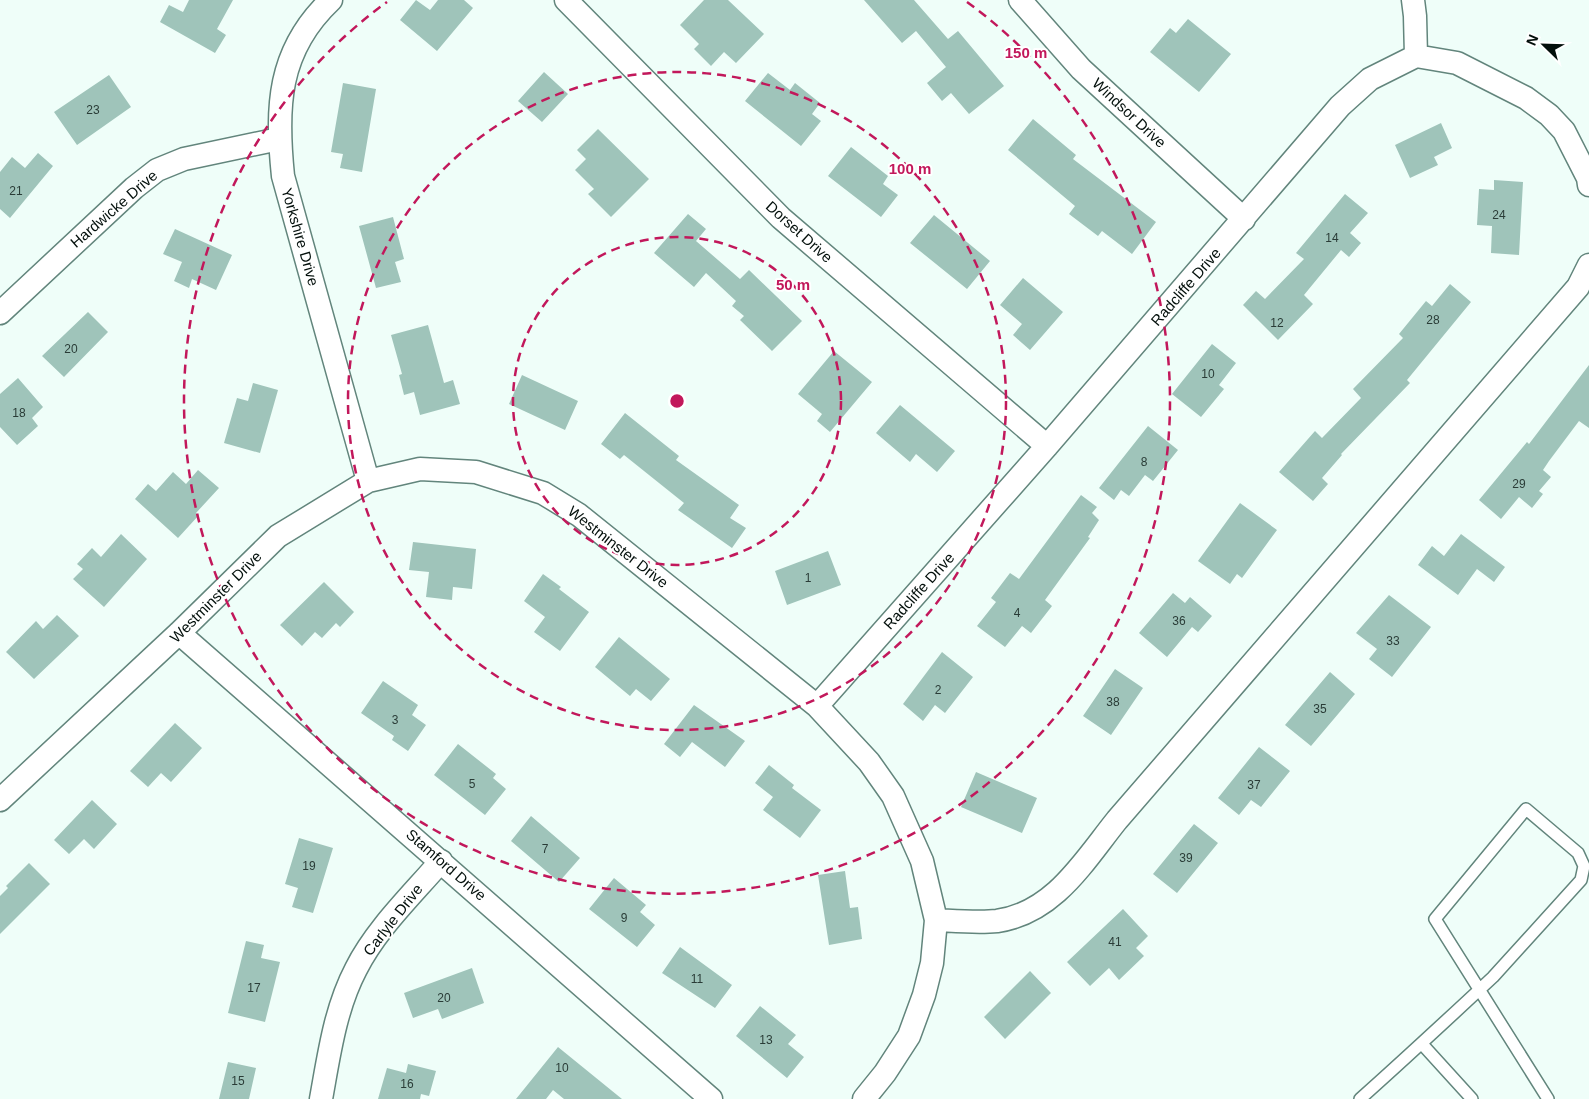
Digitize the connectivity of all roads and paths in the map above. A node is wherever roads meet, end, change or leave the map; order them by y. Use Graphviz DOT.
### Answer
graph roads {
  1 [pos="331,0"];
  2 [pos="566,0"];
  3 [pos="1020,0"];
  4 [pos="1413,0"];
  5 [pos="1416,56"];
  6 [pos="279,139"];
  7 [pos="1589,185"];
  8 [pos="1244,219"];
  9 [pos="1589,266"];
  10 [pos="0,313"];
  11 [pos="1047,446"];
  12 [pos="368,481"];
  13 [pos="179,633"];
  14 [pos="817,706"];
  15 [pos="0,800"];
  16 [pos="441,861"];
  17 [pos="1586,864"];
  18 [pos="936,920"];
  19 [pos="1479,990"];
  20 [pos="1422,1044"];
  21 [pos="321,1099"];
  22 [pos="711,1099"];
  23 [pos="864,1099"];
  24 [pos="1360,1099"];
  25 [pos="1472,1099"];
  26 [pos="1548,1099"];
  1 -- 6 [label="street, Yorkshire Drive"];
  2 -- 11 [label="street, Dorset Drive"];
  3 -- 8 [label="street, Windsor Drive"];
  4 -- 5 [label="street"];
  5 -- 7 [label="street"];
  5 -- 8 [label="street, Radcliffe Drive"];
  6 -- 10 [label="street, Hardwicke Drive"];
  6 -- 12 [label="street, Yorkshire Drive"];
  8 -- 11 [label="street, Radcliffe Drive"];
  9 -- 18 [label="street"];
  11 -- 14 [label="street, Radcliffe Drive"];
  12 -- 13 [label="street, Westminster Drive"];
  12 -- 14 [label="street, Westminster Drive"];
  13 -- 15 [label="street, Westminster Drive"];
  13 -- 16 [label="street, Stamford Drive"];
  14 -- 18 [label="street, Westminster Drive"];
  16 -- 21 [label="street, Carlyle Drive"];
  16 -- 22 [label="street, Stamford Drive"];
  17 -- 19 [label="lane"];
  17 -- 19 [label="lane"];
  18 -- 23 [label="street, Westminster Drive"];
  19 -- 20 [label="lane"];
  19 -- 26 [label="lane"];
  20 -- 24 [label="lane"];
  20 -- 25 [label="lane"];
}
